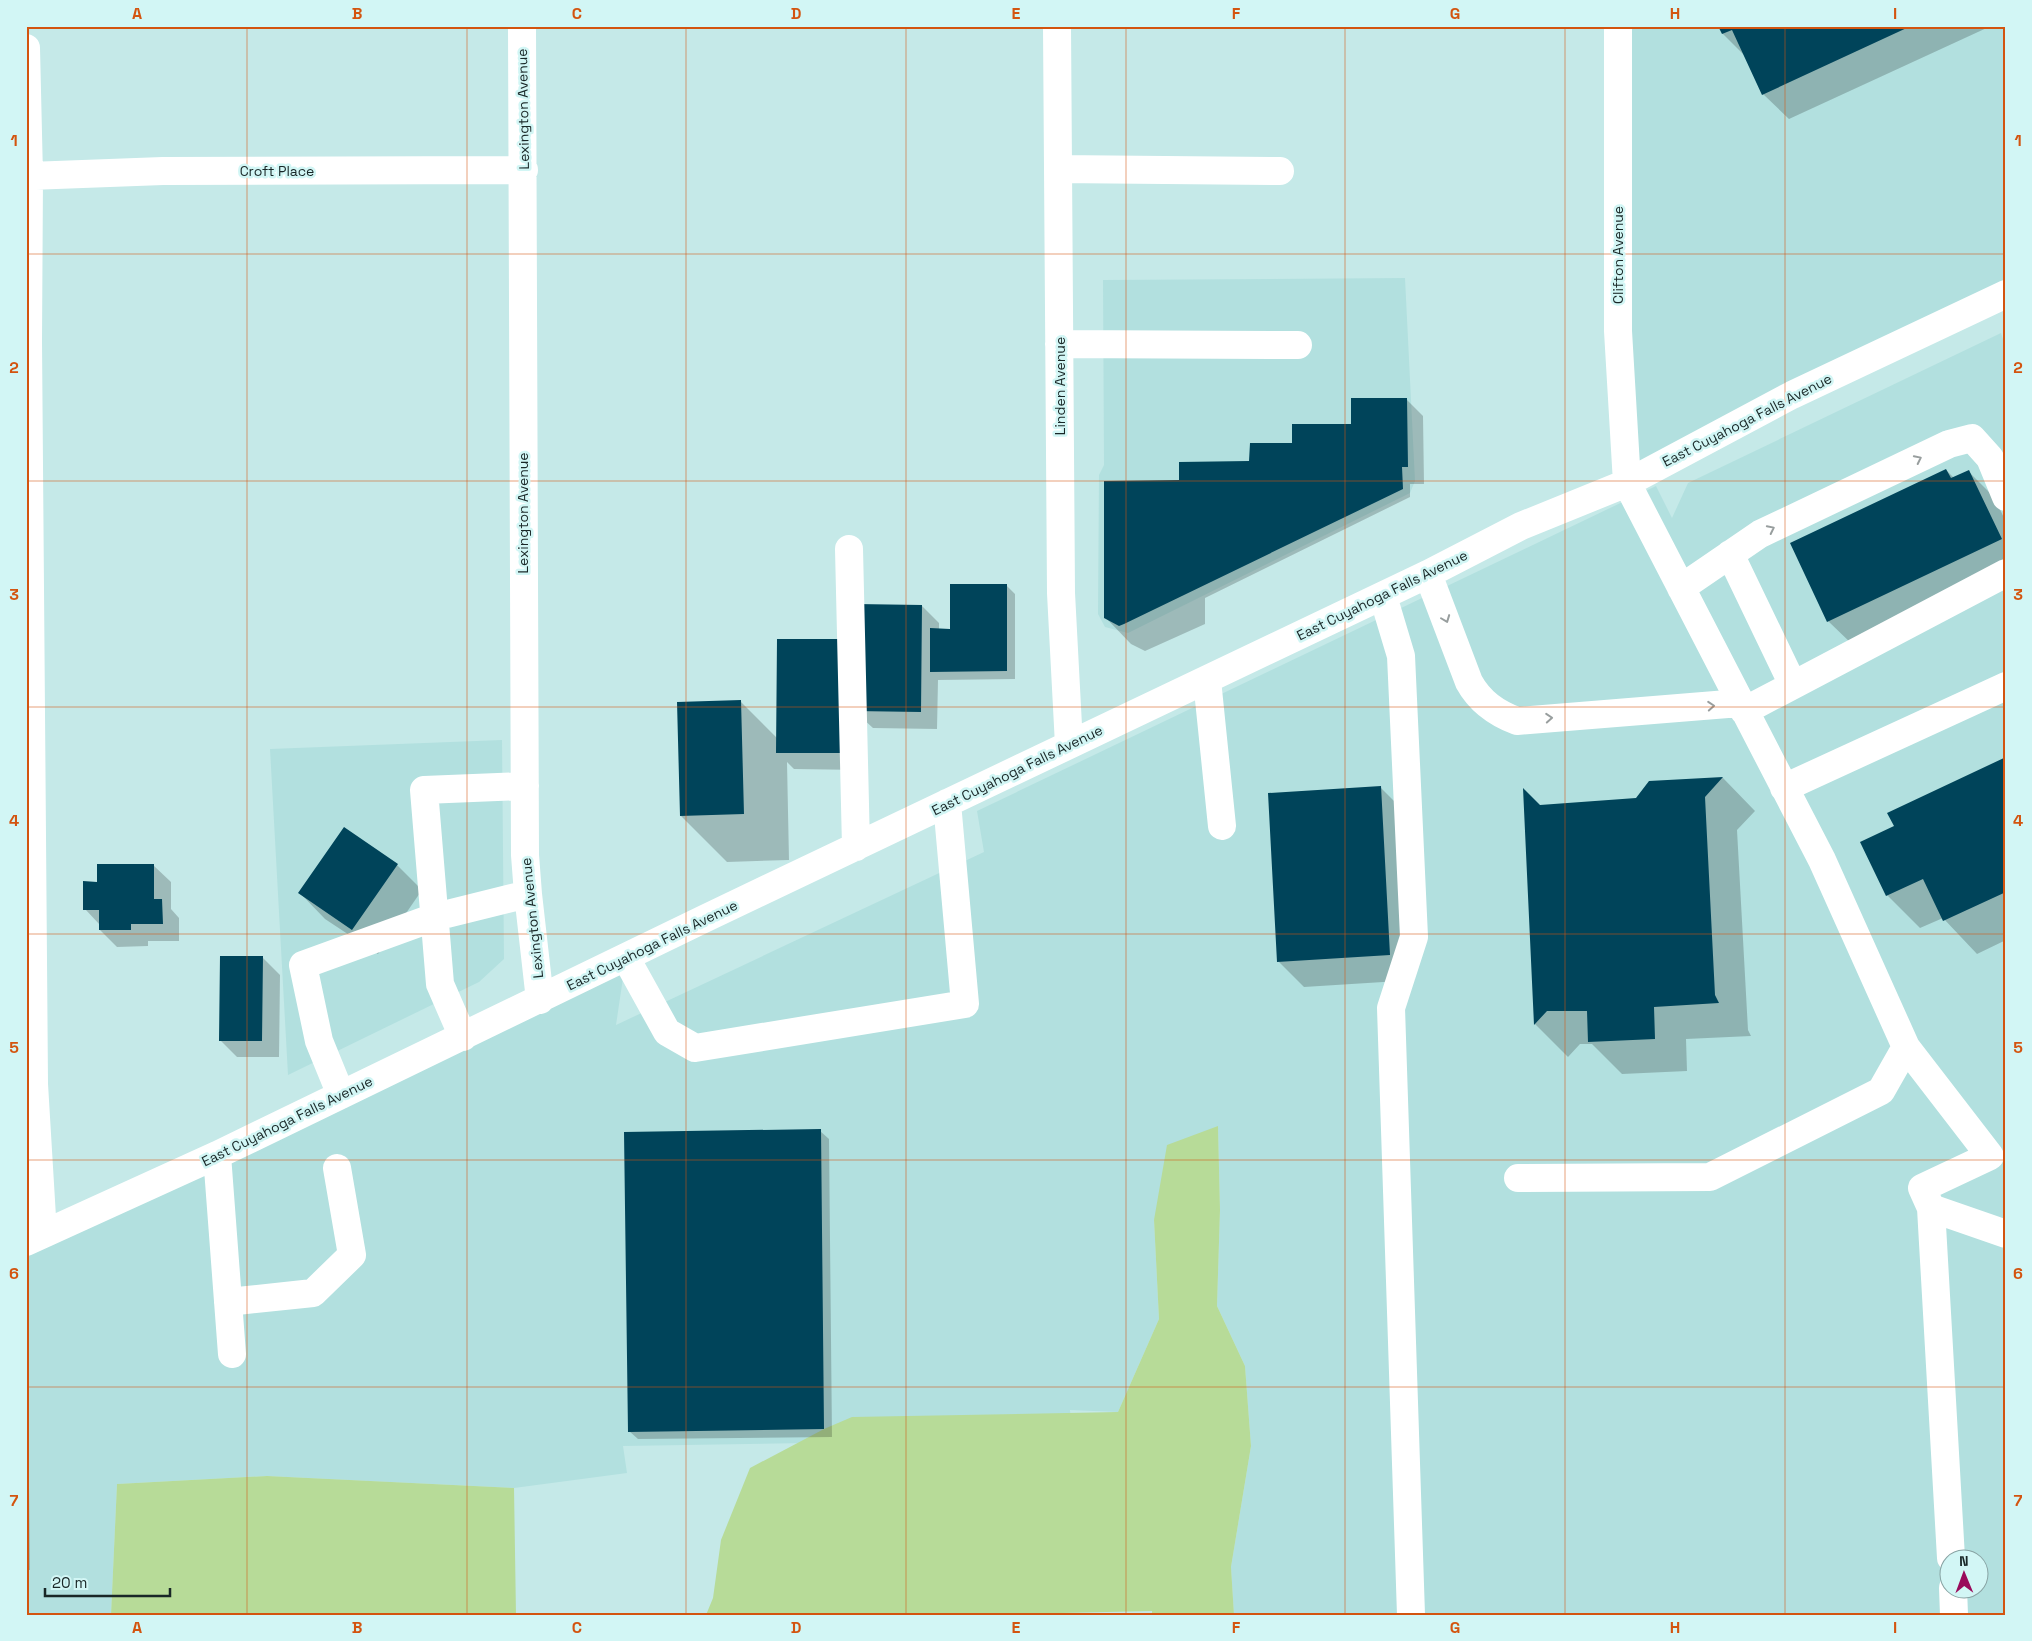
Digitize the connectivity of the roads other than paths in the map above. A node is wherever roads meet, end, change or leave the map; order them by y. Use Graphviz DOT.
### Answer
graph roads {
  1 [pos="522,26"];
  2 [pos="1057,26"];
  3 [pos="1618,26"];
  4 [pos="26,48"];
  5 [pos="1058,169"];
  6 [pos="524,170"];
  7 [pos="1280,171"];
  8 [pos="29,176"];
  9 [pos="2006,294"];
  10 [pos="1059,344"];
  11 [pos="1298,345"];
  12 [pos="1627,483"];
  13 [pos="2006,497"];
  14 [pos="849,549"];
  15 [pos="1730,554"];
  16 [pos="2006,573"];
  17 [pos="1428,574"];
  18 [pos="1681,588"];
  19 [pos="1382,596"];
  20 [pos="1206,680"];
  21 [pos="1794,685"];
  22 [pos="2006,686"];
  23 [pos="1742,707"];
  24 [pos="1069,745"];
  25 [pos="525,786"];
  26 [pos="1784,788"];
  27 [pos="948,803"];
  28 [pos="1222,826"];
  29 [pos="856,847"];
  30 [pos="528,894"];
  31 [pos="435,917"];
  32 [pos="626,958"];
  33 [pos="540,1000"];
  34 [pos="463,1036"];
  35 [pos="1906,1047"];
  36 [pos="341,1095"];
  37 [pos="216,1155"];
  38 [pos="337,1168"];
  39 [pos="1518,1178"];
  40 [pos="1931,1208"];
  41 [pos="2006,1234"];
  42 [pos="34,1238"];
  43 [pos="228,1302"];
  44 [pos="232,1354"];
  45 [pos="1950,1548"];
  46 [pos="1953,1598"];
  47 [pos="1411,1615"];
  48 [pos="1954,1615"];
  1 -- 6 [label="street, Lexington Avenue"];
  2 -- 5 [label="street, Linden Avenue"];
  3 -- 12 [label="street, Clifton Avenue"];
  4 -- 8 [label="street"];
  5 -- 7 [label="street"];
  5 -- 10 [label="street, Linden Avenue"];
  6 -- 8 [label="street, Croft Place"];
  6 -- 25 [label="street, Lexington Avenue"];
  8 -- 42 [label="street"];
  9 -- 12 [label="street, East Cuyahoga Falls Avenue"];
  10 -- 11 [label="street"];
  10 -- 24 [label="street, Linden Avenue"];
  12 -- 17 [label="street, East Cuyahoga Falls Avenue"];
  12 -- 18 [label="street"];
  15 -- 13 [label="street, one-way"];
  14 -- 29 [label="street"];
  15 -- 18 [label="street"];
  15 -- 21 [label="street"];
  16 -- 21 [label="street"];
  17 -- 19 [label="street, East Cuyahoga Falls Avenue"];
  17 -- 23 [label="street, one-way"];
  18 -- 23 [label="street"];
  19 -- 20 [label="street, East Cuyahoga Falls Avenue"];
  19 -- 47 [label="street"];
  20 -- 24 [label="street, East Cuyahoga Falls Avenue"];
  20 -- 28 [label="street"];
  21 -- 23 [label="street"];
  22 -- 26 [label="street"];
  23 -- 26 [label="street"];
  24 -- 27 [label="street, East Cuyahoga Falls Avenue"];
  25 -- 30 [label="street, Lexington Avenue"];
  25 -- 31 [label="street"];
  26 -- 35 [label="street"];
  27 -- 29 [label="street, East Cuyahoga Falls Avenue"];
  27 -- 32 [label="street"];
  29 -- 32 [label="street, East Cuyahoga Falls Avenue"];
  30 -- 31 [label="street"];
  30 -- 33 [label="street, Lexington Avenue"];
  31 -- 34 [label="street"];
  31 -- 36 [label="street"];
  32 -- 33 [label="street, East Cuyahoga Falls Avenue"];
  33 -- 34 [label="street, East Cuyahoga Falls Avenue"];
  34 -- 36 [label="street, East Cuyahoga Falls Avenue"];
  35 -- 39 [label="street"];
  35 -- 40 [label="street"];
  36 -- 37 [label="street, East Cuyahoga Falls Avenue"];
  37 -- 42 [label="street, East Cuyahoga Falls Avenue"];
  37 -- 43 [label="street"];
  38 -- 43 [label="street"];
  40 -- 41 [label="street"];
  40 -- 45 [label="street"];
  43 -- 44 [label="street"];
  46 -- 48 [label="street"];
}
